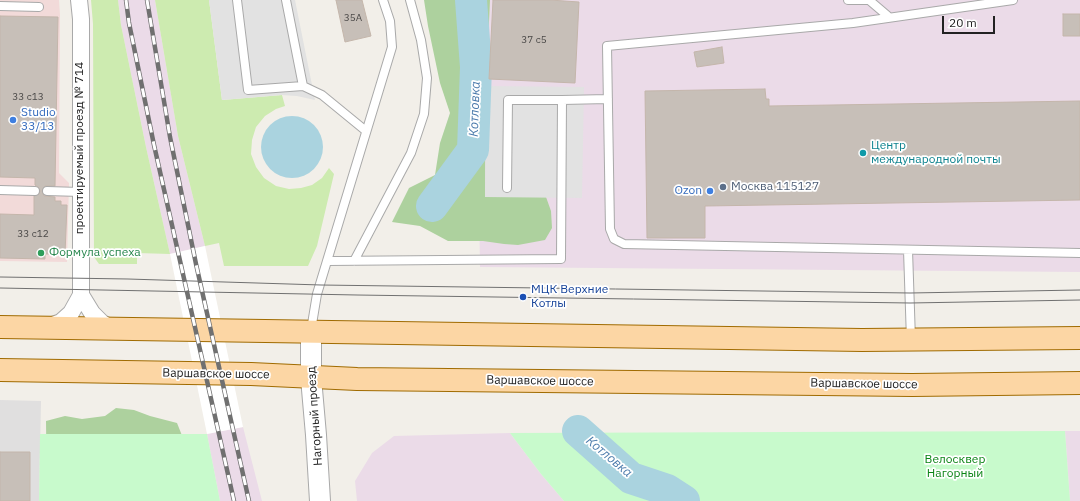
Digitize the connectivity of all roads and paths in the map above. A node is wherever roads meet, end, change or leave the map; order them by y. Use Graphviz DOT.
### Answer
graph roads {
  1 [pos="79,0"];
  2 [pos="237,0"];
  3 [pos="286,0"];
  4 [pos="383,0"];
  5 [pos="410,0"];
  6 [pos="848,0"];
  7 [pos="1013,0"];
  8 [pos="0,6"];
  9 [pos="40,7"];
  10 [pos="889,17"];
  11 [pos="303,86"];
  12 [pos="608,99"];
  13 [pos="562,100"];
  14 [pos="366,131"];
  15 [pos="508,188"];
  16 [pos="0,190"];
  17 [pos="35,191"];
  18 [pos="47,191"];
  19 [pos="80,192"];
  20 [pos="908,250"];
  21 [pos="1080,253"];
  22 [pos="327,261"];
  23 [pos="354,261"];
  24 [pos="81,295"];
  25 [pos="0,327"];
  26 [pos="47,328"];
  27 [pos="113,329"];
  28 [pos="311,332"];
  29 [pos="1080,338"];
  30 [pos="911,340"];
  31 [pos="0,370"];
  32 [pos="311,378"];
  33 [pos="1080,383"];
  34 [pos="320,501"];
  1 -- 19 [label="street, проектируемый проезд № 714"];
  2 -- 11 [label="lane"];
  3 -- 11 [label="lane"];
  4 -- 14 [label="lane"];
  5 -- 23 [label="lane"];
  6 -- 10 [label="lane"];
  7 -- 10 [label="lane"];
  8 -- 9 [label="lane"];
  10 -- 12 [label="lane"];
  11 -- 14 [label="lane"];
  12 -- 13 [label="lane"];
  12 -- 20 [label="lane"];
  13 -- 15 [label="lane"];
  13 -- 23 [label="lane"];
  14 -- 22 [label="lane"];
  16 -- 17 [label="lane"];
  18 -- 19 [label="lane"];
  19 -- 24 [label="street, проектируемый проезд № 714"];
  20 -- 21 [label="lane"];
  20 -- 30 [label="lane"];
  22 -- 23 [label="lane"];
  22 -- 28 [label="lane"];
  24 -- 26 [label="street, проектируемый проезд № 714"];
  24 -- 27 [label="street, проектируемый проезд № 714"];
  25 -- 26 [label="main road"];
  26 -- 27 [label="main road"];
  27 -- 28 [label="main road"];
  28 -- 30 [label="main road"];
  28 -- 32 [label="street, Нагорный проезд"];
  29 -- 30 [label="main road"];
  31 -- 32 [label="main road, Варшавское шоссе"];
  32 -- 33 [label="main road, Варшавское шоссе"];
  32 -- 34 [label="street, Нагорный проезд"];
}
